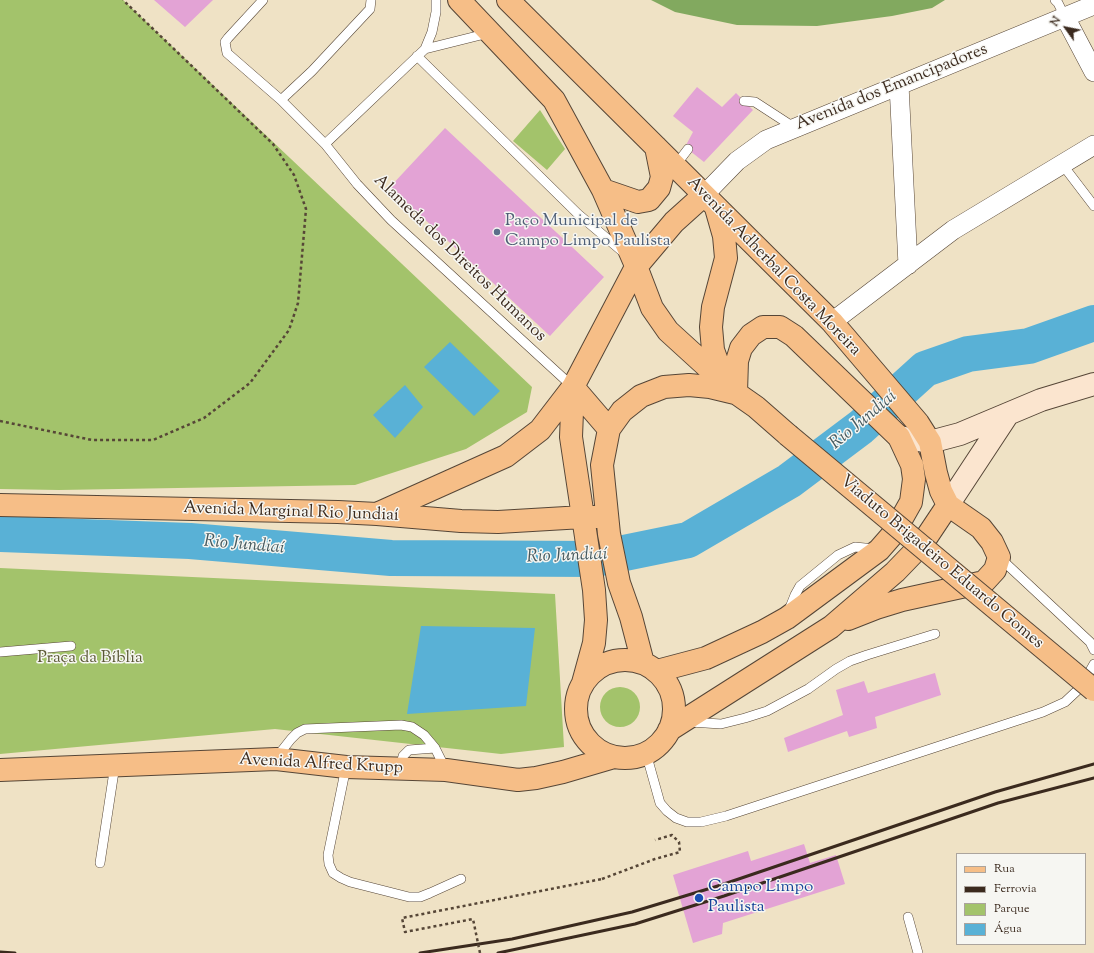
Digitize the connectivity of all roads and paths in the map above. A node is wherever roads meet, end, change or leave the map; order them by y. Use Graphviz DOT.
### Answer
graph roads {
  1 [pos="123,0"];
  2 [pos="263,0"];
  3 [pos="371,0"];
  4 [pos="436,0"];
  5 [pos="459,0"];
  6 [pos="508,0"];
  7 [pos="1055,0"];
  8 [pos="1094,5"];
  9 [pos="1065,17"];
  10 [pos="490,32"];
  11 [pos="425,49"];
  12 [pos="417,56"];
  13 [pos="1094,72"];
  14 [pos="899,85"];
  15 [pos="281,100"];
  16 [pos="744,101"];
  17 [pos="795,128"];
  18 [pos="325,144"];
  19 [pos="1094,145"];
  20 [pos="656,147"];
  21 [pos="688,149"];
  22 [pos="1062,164"];
  23 [pos="675,166"];
  24 [pos="603,190"];
  25 [pos="710,201"];
  26 [pos="1094,206"];
  27 [pos="635,264"];
  28 [pos="908,265"];
  29 [pos="832,322"];
  30 [pos="1094,384"];
  31 [pos="572,388"];
  32 [pos="736,393"];
  33 [pos="1008,414"];
  34 [pos="0,421"];
  35 [pos="609,429"];
  36 [pos="897,434"];
  37 [pos="930,442"];
  38 [pos="0,505"];
  39 [pos="948,506"];
  40 [pos="377,514"];
  41 [pos="583,520"];
  42 [pos="608,526"];
  43 [pos="999,557"];
  44 [pos="831,627"];
  45 [pos="935,634"];
  46 [pos="71,646"];
  47 [pos="1094,650"];
  48 [pos="0,652"];
  49 [pos="1094,664"];
  50 [pos="650,667"];
  51 [pos="582,686"];
  52 [pos="1094,690"];
  53 [pos="677,726"];
  54 [pos="436,748"];
  55 [pos="646,753"];
  56 [pos="614,757"];
  57 [pos="276,759"];
  58 [pos="115,765"];
  59 [pos="346,767"];
  60 [pos="400,769"];
  61 [pos="0,770"];
  62 [pos="446,770"];
  63 [pos="655,840"];
  64 [pos="100,863"];
  65 [pos="461,880"];
  66 [pos="908,917"];
  67 [pos="480,953"];
  68 [pos="918,953"];
  1 -- 34 [label="path"];
  2 -- 15 [label="lane, Alameda dos Direitos Humanos"];
  3 -- 15 [label="lane"];
  4 -- 11 [label="lane"];
  5 -- 10 [label="main road"];
  6 -- 20 [label="main road, Avenida Adherbal Costa Moreira"];
  7 -- 9 [label="lane"];
  8 -- 9 [label="street, Avenida dos Emancipadores"];
  9 -- 13 [label="street"];
  9 -- 14 [label="street, Avenida dos Emancipadores"];
  10 -- 11 [label="lane"];
  10 -- 24 [label="main road"];
  11 -- 12 [label="lane"];
  12 -- 18 [label="lane"];
  12 -- 27 [label="lane"];
  14 -- 17 [label="street, Avenida dos Emancipadores"];
  14 -- 28 [label="street"];
  15 -- 18 [label="lane, Alameda dos Direitos Humanos"];
  16 -- 17 [label="lane"];
  17 -- 25 [label="street, Avenida dos Emancipadores"];
  18 -- 31 [label="lane, Alameda dos Direitos Humanos"];
  19 -- 22 [label="street"];
  20 -- 23 [label="main road, Avenida Adherbal Costa Moreira"];
  20 -- 24 [label="main road"];
  21 -- 23 [label="lane"];
  22 -- 26 [label="lane"];
  22 -- 28 [label="street"];
  23 -- 25 [label="main road, Avenida Adherbal Costa Moreira"];
  24 -- 27 [label="main road"];
  25 -- 27 [label="main road"];
  25 -- 29 [label="main road, Avenida Adherbal Costa Moreira"];
  25 -- 32 [label="main road"];
  27 -- 31 [label="main road"];
  27 -- 32 [label="main road"];
  28 -- 29 [label="street"];
  29 -- 37 [label="main road, Avenida Adherbal Costa Moreira"];
  30 -- 33 [label="main road"];
  31 -- 35 [label="main road"];
  31 -- 40 [label="main road"];
  31 -- 41 [label="main road"];
  32 -- 35 [label="main road"];
  32 -- 36 [label="main road"];
  32 -- 52 [label="main road, Viaduto Brigadeiro Eduardo Gomes, bridge"];
  33 -- 37 [label="main road"];
  33 -- 39 [label="main road"];
  35 -- 42 [label="main road"];
  36 -- 37 [label="main road"];
  36 -- 50 [label="main road"];
  37 -- 39 [label="main road, Avenida Adherbal Costa Moreira"];
  38 -- 40 [label="main road, Avenida Marginal Rio Jundiaí"];
  39 -- 43 [label="main road"];
  39 -- 44 [label="main road"];
  40 -- 41 [label="main road, Avenida Marginal Rio Jundiaí"];
  41 -- 42 [label="main road, Avenida Marginal Rio Jundiaí"];
  41 -- 51 [label="main road"];
  42 -- 50 [label="main road"];
  43 -- 44 [label="main road"];
  43 -- 47 [label="lane"];
  44 -- 53 [label="main road"];
  45 -- 53 [label="lane"];
  46 -- 48 [label="lane"];
  49 -- 55 [label="lane"];
  50 -- 51 [label="main road"];
  50 -- 53 [label="main road"];
  51 -- 56 [label="main road"];
  53 -- 55 [label="main road"];
  54 -- 57 [label="lane"];
  54 -- 60 [label="lane"];
  54 -- 62 [label="lane"];
  55 -- 56 [label="main road"];
  56 -- 62 [label="main road, Avenida Alfred Krupp"];
  57 -- 58 [label="main road, Avenida Alfred Krupp"];
  57 -- 59 [label="main road, Avenida Alfred Krupp"];
  58 -- 61 [label="main road, Avenida Alfred Krupp"];
  58 -- 64 [label="lane"];
  59 -- 60 [label="main road, Avenida Alfred Krupp"];
  59 -- 65 [label="lane"];
  60 -- 62 [label="main road, Avenida Alfred Krupp"];
  63 -- 67 [label="path, bridge"];
  66 -- 68 [label="lane"];
}
